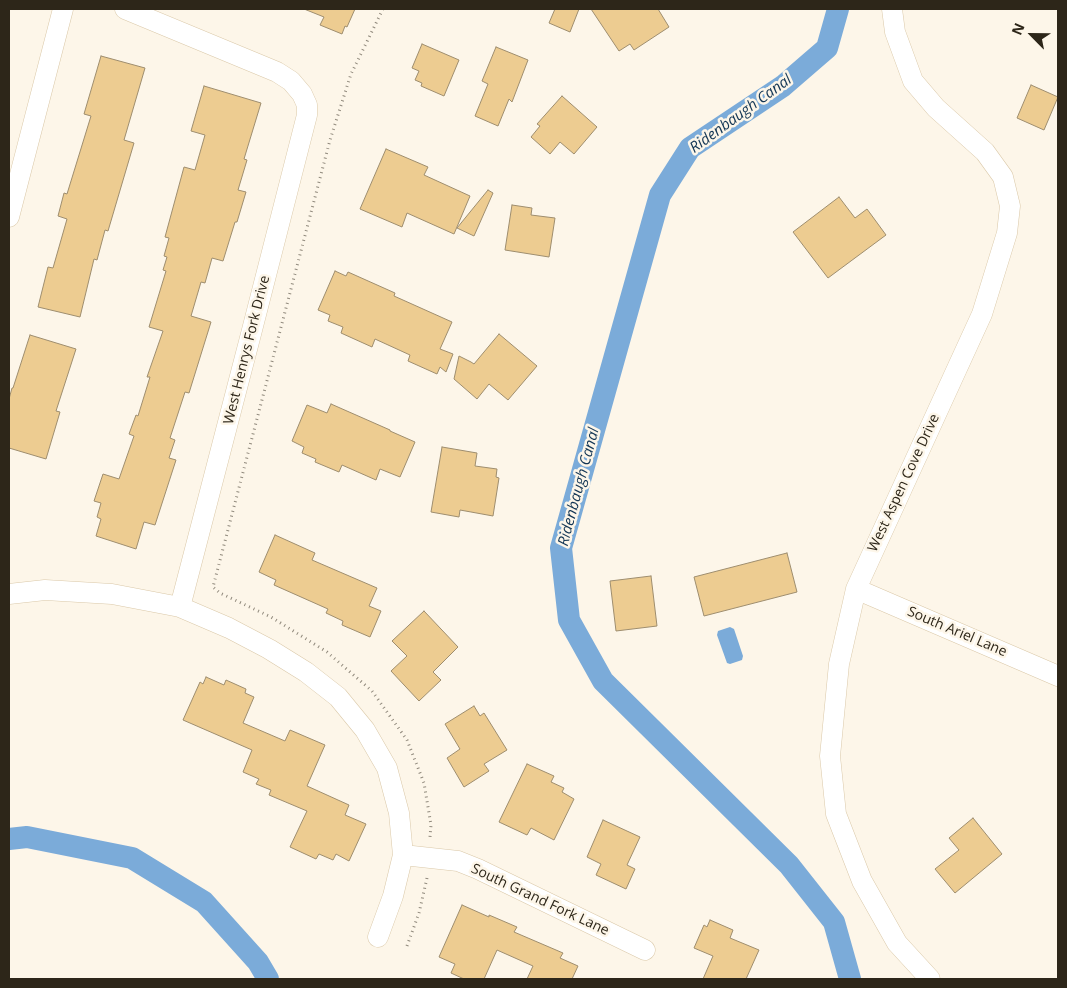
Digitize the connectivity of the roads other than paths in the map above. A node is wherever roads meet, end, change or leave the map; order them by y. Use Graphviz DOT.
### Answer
graph roads {
  1 [pos="63,9"];
  2 [pos="125,9"];
  3 [pos="892,9"];
  4 [pos="9,217"];
  5 [pos="856,589"];
  6 [pos="9,594"];
  7 [pos="180,607"];
  8 [pos="1058,676"];
  9 [pos="403,854"];
  10 [pos="378,936"];
  11 [pos="645,950"];
  12 [pos="930,979"];
  1 -- 4 [label="street"];
  2 -- 7 [label="street, West Henrys Fork Drive"];
  3 -- 5 [label="street, West Aspen Cove Drive"];
  5 -- 8 [label="street, South Ariel Lane"];
  5 -- 12 [label="street, West Aspen Cove Drive"];
  6 -- 7 [label="street"];
  7 -- 9 [label="street"];
  9 -- 10 [label="street"];
  9 -- 11 [label="street, South Grand Fork Lane"];
}
